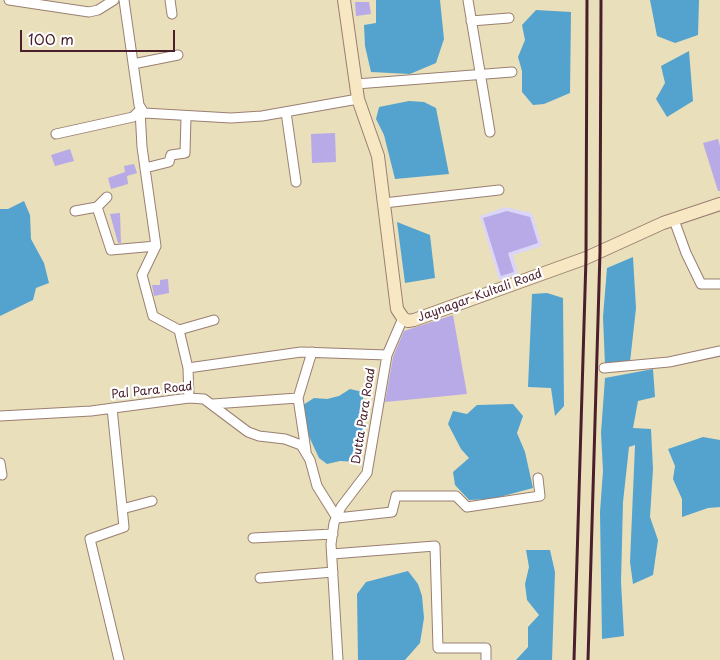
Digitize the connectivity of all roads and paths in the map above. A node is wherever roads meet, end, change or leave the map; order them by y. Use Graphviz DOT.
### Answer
graph roads {
  1 [pos="10,0"];
  2 [pos="114,0"];
  3 [pos="124,0"];
  4 [pos="170,0"];
  5 [pos="344,0"];
  6 [pos="468,0"];
  7 [pos="172,14"];
  8 [pos="508,18"];
  9 [pos="471,21"];
  10 [pos="178,55"];
  11 [pos="133,64"];
  12 [pos="512,72"];
  13 [pos="480,74"];
  14 [pos="356,84"];
  15 [pos="358,100"];
  16 [pos="140,110"];
  17 [pos="286,112"];
  18 [pos="186,117"];
  19 [pos="490,132"];
  20 [pos="56,134"];
  21 [pos="145,168"];
  22 [pos="296,182"];
  23 [pos="499,190"];
  24 [pos="107,197"];
  25 [pos="384,203"];
  26 [pos="720,204"];
  27 [pos="97,207"];
  28 [pos="75,211"];
  29 [pos="674,220"];
  30 [pos="156,246"];
  31 [pos="720,284"];
  32 [pos="403,318"];
  33 [pos="214,320"];
  34 [pos="179,330"];
  35 [pos="720,351"];
  36 [pos="312,352"];
  37 [pos="387,356"];
  38 [pos="188,368"];
  39 [pos="604,368"];
  40 [pos="189,398"];
  41 [pos="298,398"];
  42 [pos="213,404"];
  43 [pos="112,408"];
  44 [pos="0,416"];
  45 [pos="306,452"];
  46 [pos="0,463"];
  47 [pos="2,475"];
  48 [pos="538,478"];
  49 [pos="152,501"];
  50 [pos="122,509"];
  51 [pos="337,518"];
  52 [pos="333,534"];
  53 [pos="253,538"];
  54 [pos="332,554"];
  55 [pos="333,572"];
  56 [pos="260,578"];
  57 [pos="119,660"];
  58 [pos="338,660"];
  59 [pos="486,660"];
  1 -- 2 [label="street"];
  3 -- 11 [label="street"];
  4 -- 7 [label="street"];
  5 -- 14 [label="main road, Jaynagar-Kultali Road"];
  6 -- 9 [label="street"];
  8 -- 9 [label="street"];
  9 -- 13 [label="street"];
  10 -- 11 [label="street"];
  11 -- 16 [label="street"];
  12 -- 13 [label="street"];
  13 -- 14 [label="street"];
  13 -- 19 [label="street"];
  14 -- 15 [label="main road, Jaynagar-Kultali Road"];
  15 -- 17 [label="street"];
  15 -- 25 [label="main road, Jaynagar-Kultali Road"];
  16 -- 18 [label="street"];
  16 -- 20 [label="street"];
  16 -- 21 [label="street"];
  17 -- 18 [label="street"];
  17 -- 22 [label="street"];
  18 -- 21 [label="street"];
  21 -- 30 [label="street"];
  23 -- 25 [label="street"];
  24 -- 27 [label="street"];
  25 -- 32 [label="main road, Jaynagar-Kultali Road"];
  26 -- 29 [label="main road, Jaynagar-Kultali Road"];
  27 -- 28 [label="street"];
  27 -- 30 [label="street"];
  29 -- 31 [label="street"];
  29 -- 32 [label="main road, Jaynagar-Kultali Road"];
  30 -- 34 [label="street"];
  32 -- 37 [label="street, Dutta Para Road"];
  33 -- 34 [label="street"];
  34 -- 38 [label="street"];
  35 -- 39 [label="street"];
  36 -- 37 [label="street"];
  36 -- 38 [label="street"];
  36 -- 41 [label="street"];
  37 -- 51 [label="street, Dutta Para Road"];
  38 -- 40 [label="street"];
  40 -- 42 [label="street, Pal Para Road"];
  40 -- 43 [label="street, Pal Para Road"];
  41 -- 42 [label="street"];
  41 -- 45 [label="street"];
  42 -- 45 [label="street, Pal Para Road"];
  43 -- 44 [label="street, Pal Para Road"];
  43 -- 50 [label="street"];
  45 -- 51 [label="street"];
  46 -- 47 [label="street"];
  48 -- 51 [label="street"];
  49 -- 50 [label="street"];
  50 -- 57 [label="street"];
  51 -- 52 [label="street, Dutta Para Road"];
  52 -- 53 [label="street"];
  52 -- 54 [label="street, Dutta Para Road"];
  54 -- 55 [label="street, Dutta Para Road"];
  54 -- 59 [label="street"];
  55 -- 56 [label="street"];
  55 -- 58 [label="street, Dutta Para Road"];
}
